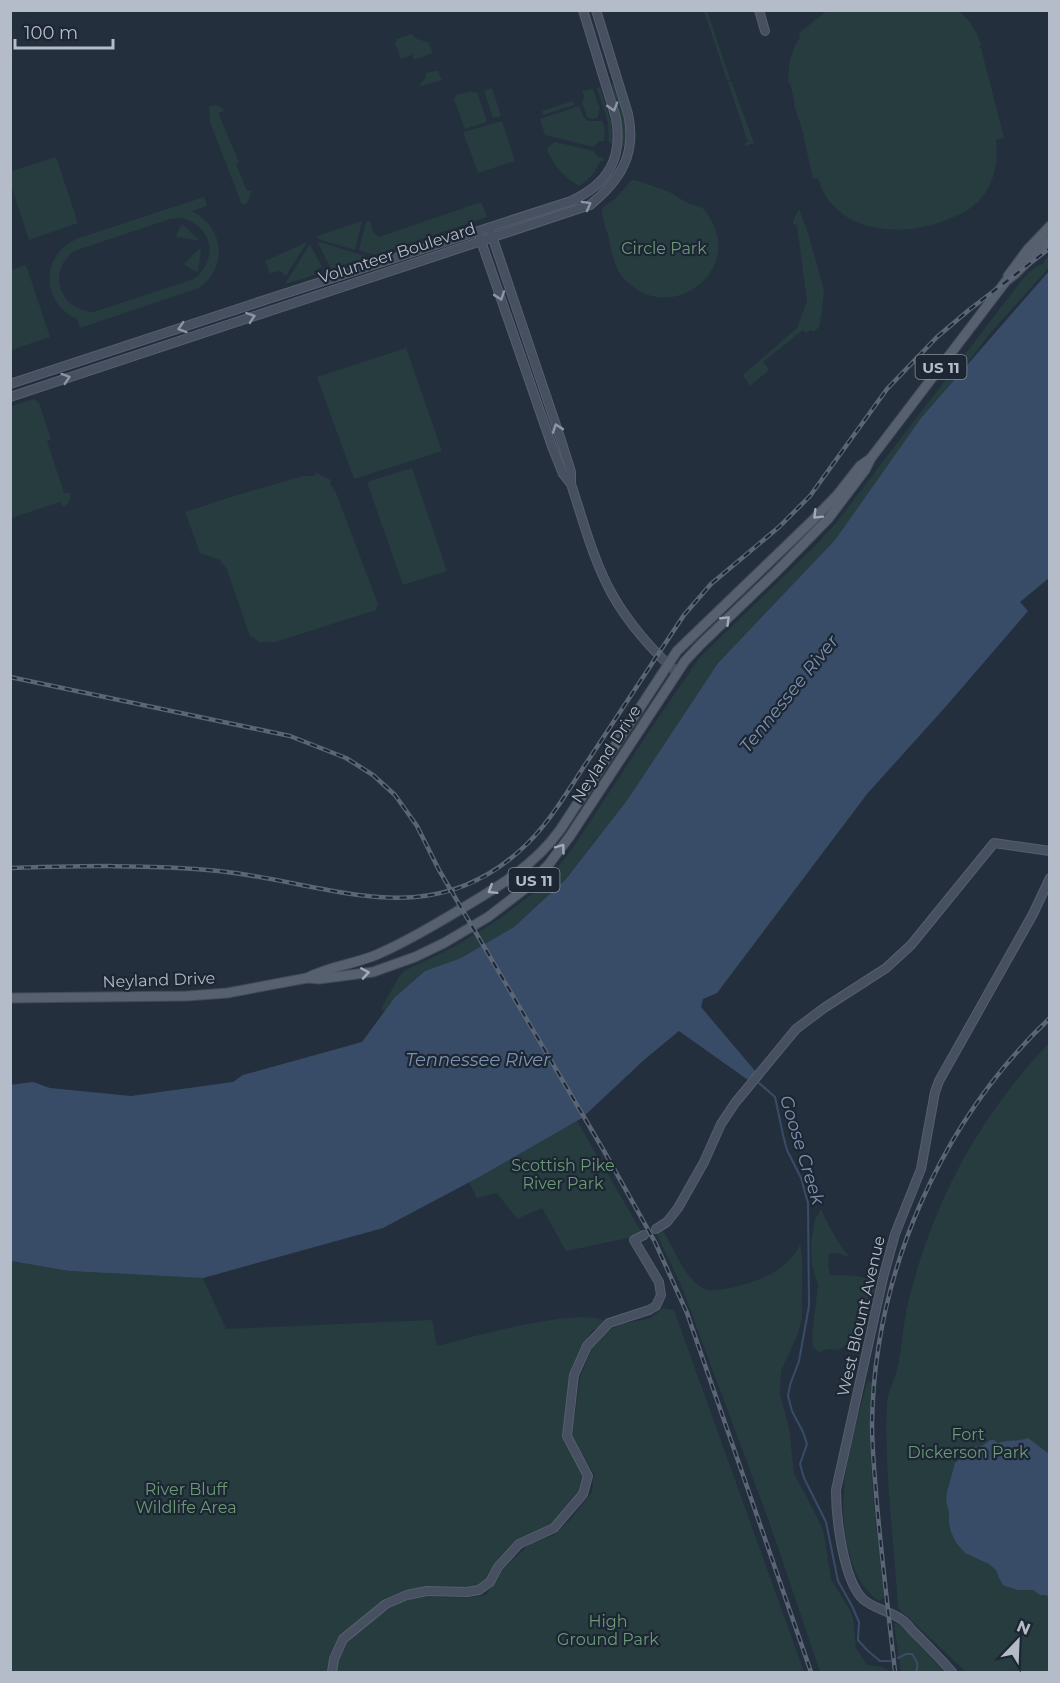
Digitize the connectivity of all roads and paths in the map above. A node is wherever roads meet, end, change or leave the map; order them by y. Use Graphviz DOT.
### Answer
graph roads {
  1 [pos="583,10"];
  2 [pos="596,10"];
  3 [pos="759,10"];
  4 [pos="601,29"];
  5 [pos="765,31"];
  6 [pos="590,32"];
  7 [pos="616,78"];
  8 [pos="605,81"];
  9 [pos="554,206"];
  10 [pos="552,219"];
  11 [pos="1050,226"];
  12 [pos="489,227"];
  13 [pos="477,230"];
  14 [pos="493,237"];
  15 [pos="1050,238"];
  16 [pos="481,241"];
  17 [pos="1006,281"];
  18 [pos="10,384"];
  19 [pos="10,397"];
  20 [pos="871,458"];
  21 [pos="571,484"];
  22 [pos="668,664"];
  23 [pos="677,672"];
  24 [pos="1050,851"];
  25 [pos="1050,879"];
  26 [pos="307,978"];
  27 [pos="10,998"];
  28 [pos="656,1229"];
  29 [pos="644,1235"];
  30 [pos="332,1672"];
  31 [pos="951,1672"];
  1 -- 6 [label="street, Volunteer Boulevard"];
  2 -- 4 [label="street, Volunteer Boulevard"];
  3 -- 5 [label="street"];
  4 -- 6 [label="street"];
  4 -- 7 [label="street, Volunteer Boulevard"];
  6 -- 8 [label="street, Volunteer Boulevard"];
  7 -- 8 [label="street"];
  10 -- 7 [label="street, Volunteer Boulevard, one-way"];
  8 -- 9 [label="street, Volunteer Boulevard, one-way"];
  9 -- 10 [label="street"];
  9 -- 12 [label="street, Volunteer Boulevard"];
  10 -- 14 [label="street, Volunteer Boulevard"];
  11 -- 17 [label="main road, Neyland Drive / US 11"];
  12 -- 13 [label="street, Volunteer Boulevard"];
  12 -- 14 [label="street"];
  13 -- 16 [label="street"];
  13 -- 18 [label="street, Volunteer Boulevard, one-way"];
  14 -- 16 [label="street, Volunteer Boulevard"];
  21 -- 14 [label="street, one-way"];
  15 -- 17 [label="main road, Neyland Drive / US 11"];
  19 -- 16 [label="street, Volunteer Boulevard, one-way"];
  16 -- 21 [label="street, one-way"];
  17 -- 20 [label="main road, Neyland Drive / US 11"];
  20 -- 22 [label="main road, Neyland Drive / US 11, one-way"];
  23 -- 20 [label="main road, Neyland Drive / US 11, one-way"];
  21 -- 22 [label="street"];
  22 -- 23 [label="street"];
  22 -- 26 [label="main road, Neyland Drive / US 11, one-way"];
  26 -- 23 [label="main road, Neyland Drive / US 11, one-way"];
  24 -- 28 [label="street"];
  25 -- 31 [label="street, West Blount Avenue"];
  26 -- 27 [label="main road, Neyland Drive / US 11"];
  29 -- 30 [label="street"];
}
